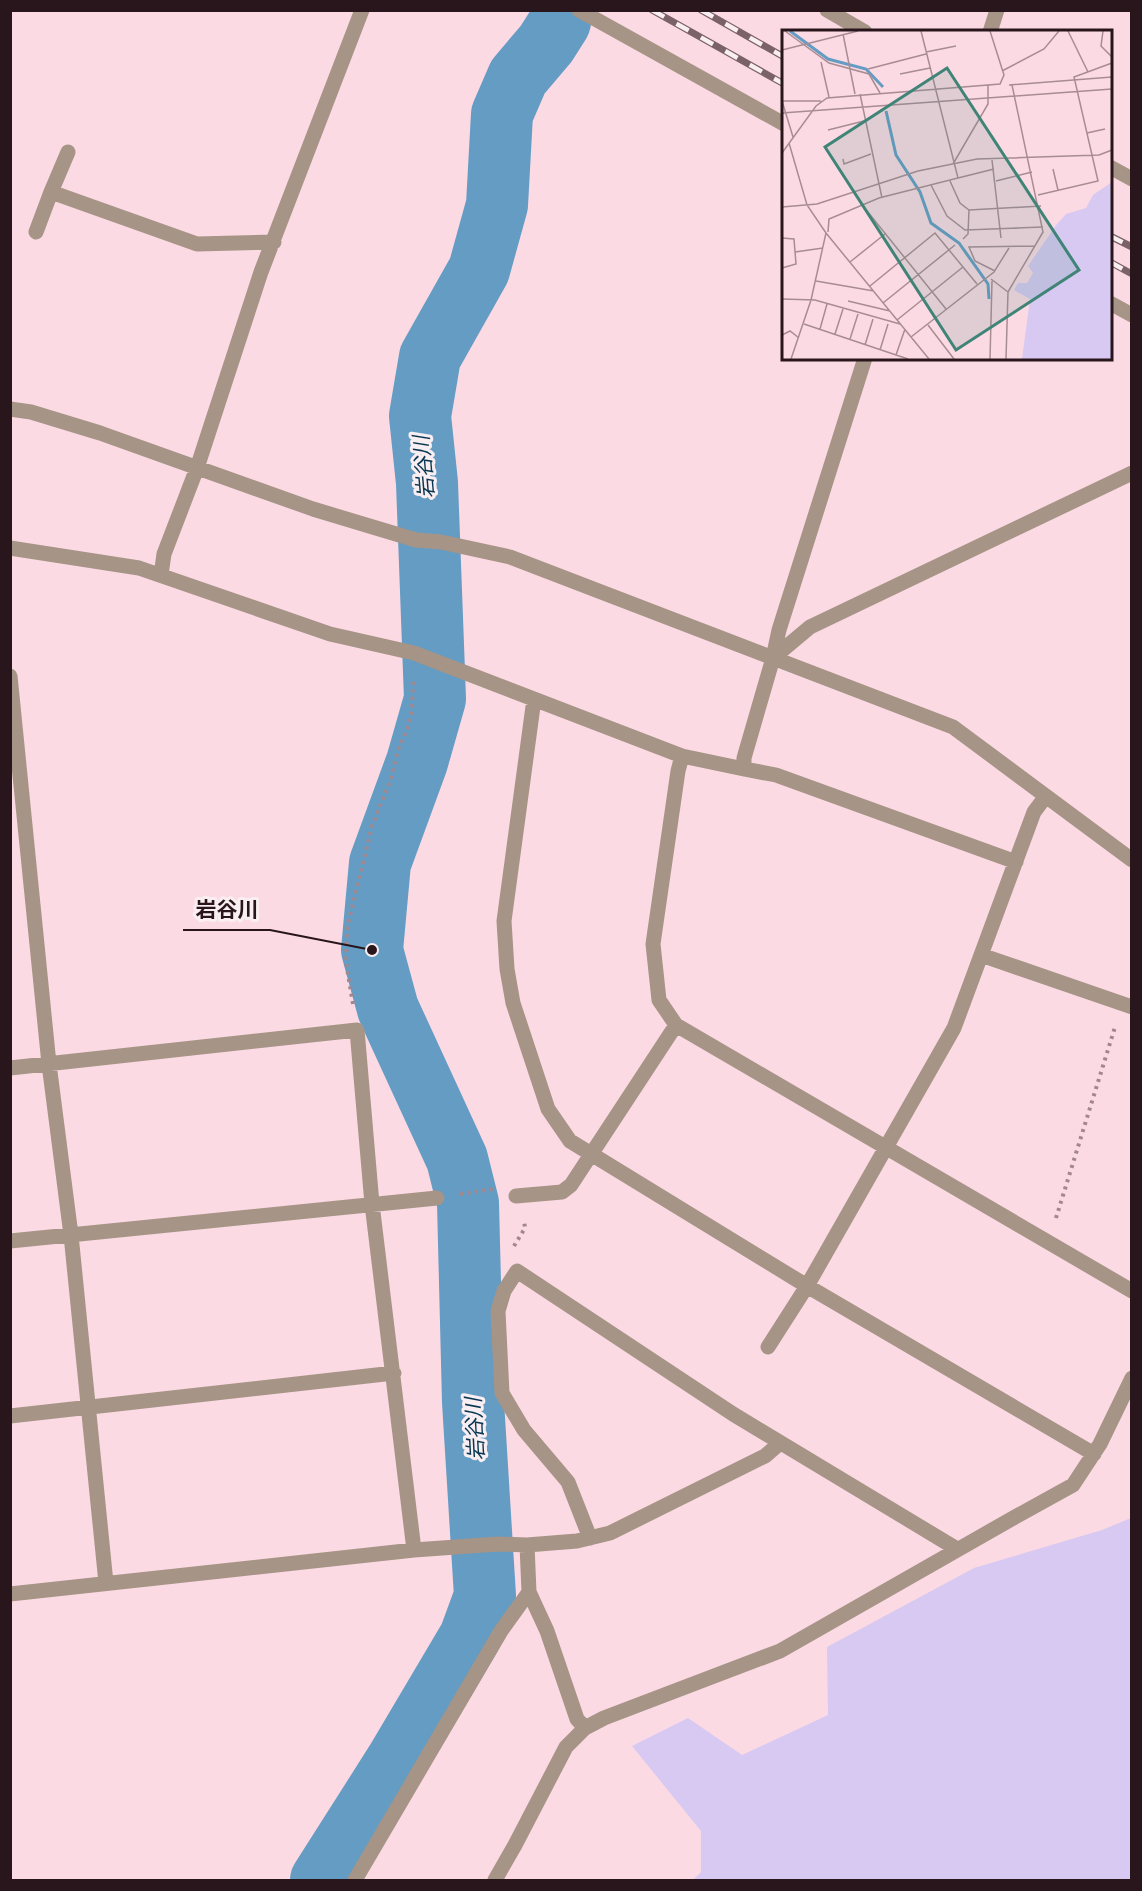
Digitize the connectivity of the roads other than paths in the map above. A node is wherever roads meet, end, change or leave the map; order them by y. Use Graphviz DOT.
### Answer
graph roads {
  1 [pos="362,10"];
  2 [pos="579,10"];
  3 [pos="827,10"];
  4 [pos="997,10"];
  5 [pos="862,30"];
  6 [pos="991,30"];
  7 [pos="782,123"];
  8 [pos="68,152"];
  9 [pos="1112,168"];
  10 [pos="1131,179"];
  11 [pos="51,192"];
  12 [pos="36,232"];
  13 [pos="274,242"];
  14 [pos="1112,304"];
  15 [pos="1131,315"];
  16 [pos="864,360"];
  17 [pos="10,409"];
  18 [pos="197,468"];
  19 [pos="1131,473"];
  20 [pos="10,548"];
  21 [pos="161,575"];
  22 [pos="773,657"];
  23 [pos="10,676"];
  24 [pos="534,699"];
  25 [pos="682,756"];
  26 [pos="744,769"];
  27 [pos="1046,796"];
  28 [pos="27,827"];
  29 [pos="10,828"];
  30 [pos="1131,860"];
  31 [pos="1016,862"];
  32 [pos="981,955"];
  33 [pos="1127,1005"];
  34 [pos="676,1025"];
  35 [pos="49,1064"];
  36 [pos="10,1068"];
  37 [pos="886,1147"];
  38 [pos="592,1154"];
  39 [pos="516,1196"];
  40 [pos="443,1197"];
  41 [pos="372,1204"];
  42 [pos="70,1235"];
  43 [pos="10,1241"];
  44 [pos="807,1286"];
  45 [pos="1131,1291"];
  46 [pos="768,1347"];
  47 [pos="394,1373"];
  48 [pos="1131,1378"];
  49 [pos="87,1409"];
  50 [pos="10,1416"];
  51 [pos="780,1443"];
  52 [pos="1094,1454"];
  53 [pos="590,1538"];
  54 [pos="527,1545"];
  55 [pos="957,1549"];
  56 [pos="414,1550"];
  57 [pos="106,1583"];
  58 [pos="529,1592"];
  59 [pos="10,1594"];
  60 [pos="585,1728"];
  61 [pos="355,1881"];
  62 [pos="495,1881"];
  1 -- 13 [label="street"];
  2 -- 7 [label="street"];
  3 -- 5 [label="street"];
  4 -- 6 [label="street"];
  8 -- 11 [label="street"];
  9 -- 10 [label="street"];
  11 -- 12 [label="street"];
  11 -- 13 [label="street"];
  13 -- 18 [label="street"];
  14 -- 15 [label="street"];
  16 -- 22 [label="street"];
  17 -- 18 [label="street"];
  18 -- 21 [label="street"];
  18 -- 22 [label="street"];
  19 -- 22 [label="street"];
  20 -- 21 [label="street"];
  21 -- 24 [label="street"];
  22 -- 26 [label="street"];
  22 -- 27 [label="street"];
  23 -- 28 [label="street"];
  24 -- 25 [label="street"];
  24 -- 38 [label="street"];
  25 -- 26 [label="street"];
  25 -- 34 [label="street"];
  26 -- 31 [label="street"];
  27 -- 30 [label="street"];
  27 -- 31 [label="street"];
  28 -- 29 [label="street"];
  28 -- 35 [label="street"];
  31 -- 32 [label="street"];
  32 -- 33 [label="street"];
  32 -- 37 [label="street"];
  34 -- 37 [label="street"];
  34 -- 38 [label="street"];
  35 -- 36 [label="street"];
  35 -- 41 [label="street"];
  35 -- 42 [label="street"];
  37 -- 44 [label="street"];
  37 -- 45 [label="street"];
  38 -- 39 [label="street"];
  38 -- 44 [label="street"];
  40 -- 41 [label="street"];
  41 -- 42 [label="street"];
  41 -- 47 [label="street"];
  42 -- 43 [label="street"];
  42 -- 49 [label="street"];
  44 -- 46 [label="street"];
  44 -- 52 [label="street"];
  47 -- 49 [label="street"];
  47 -- 56 [label="street"];
  48 -- 52 [label="street"];
  49 -- 50 [label="street"];
  49 -- 57 [label="street"];
  51 -- 53 [label="street"];
  51 -- 53 [label="street"];
  51 -- 55 [label="street"];
  52 -- 55 [label="street"];
  53 -- 54 [label="street"];
  54 -- 56 [label="street"];
  54 -- 58 [label="street"];
  55 -- 60 [label="street"];
  56 -- 57 [label="street"];
  57 -- 59 [label="street"];
  58 -- 60 [label="street"];
  58 -- 61 [label="street"];
  60 -- 62 [label="street"];
}
